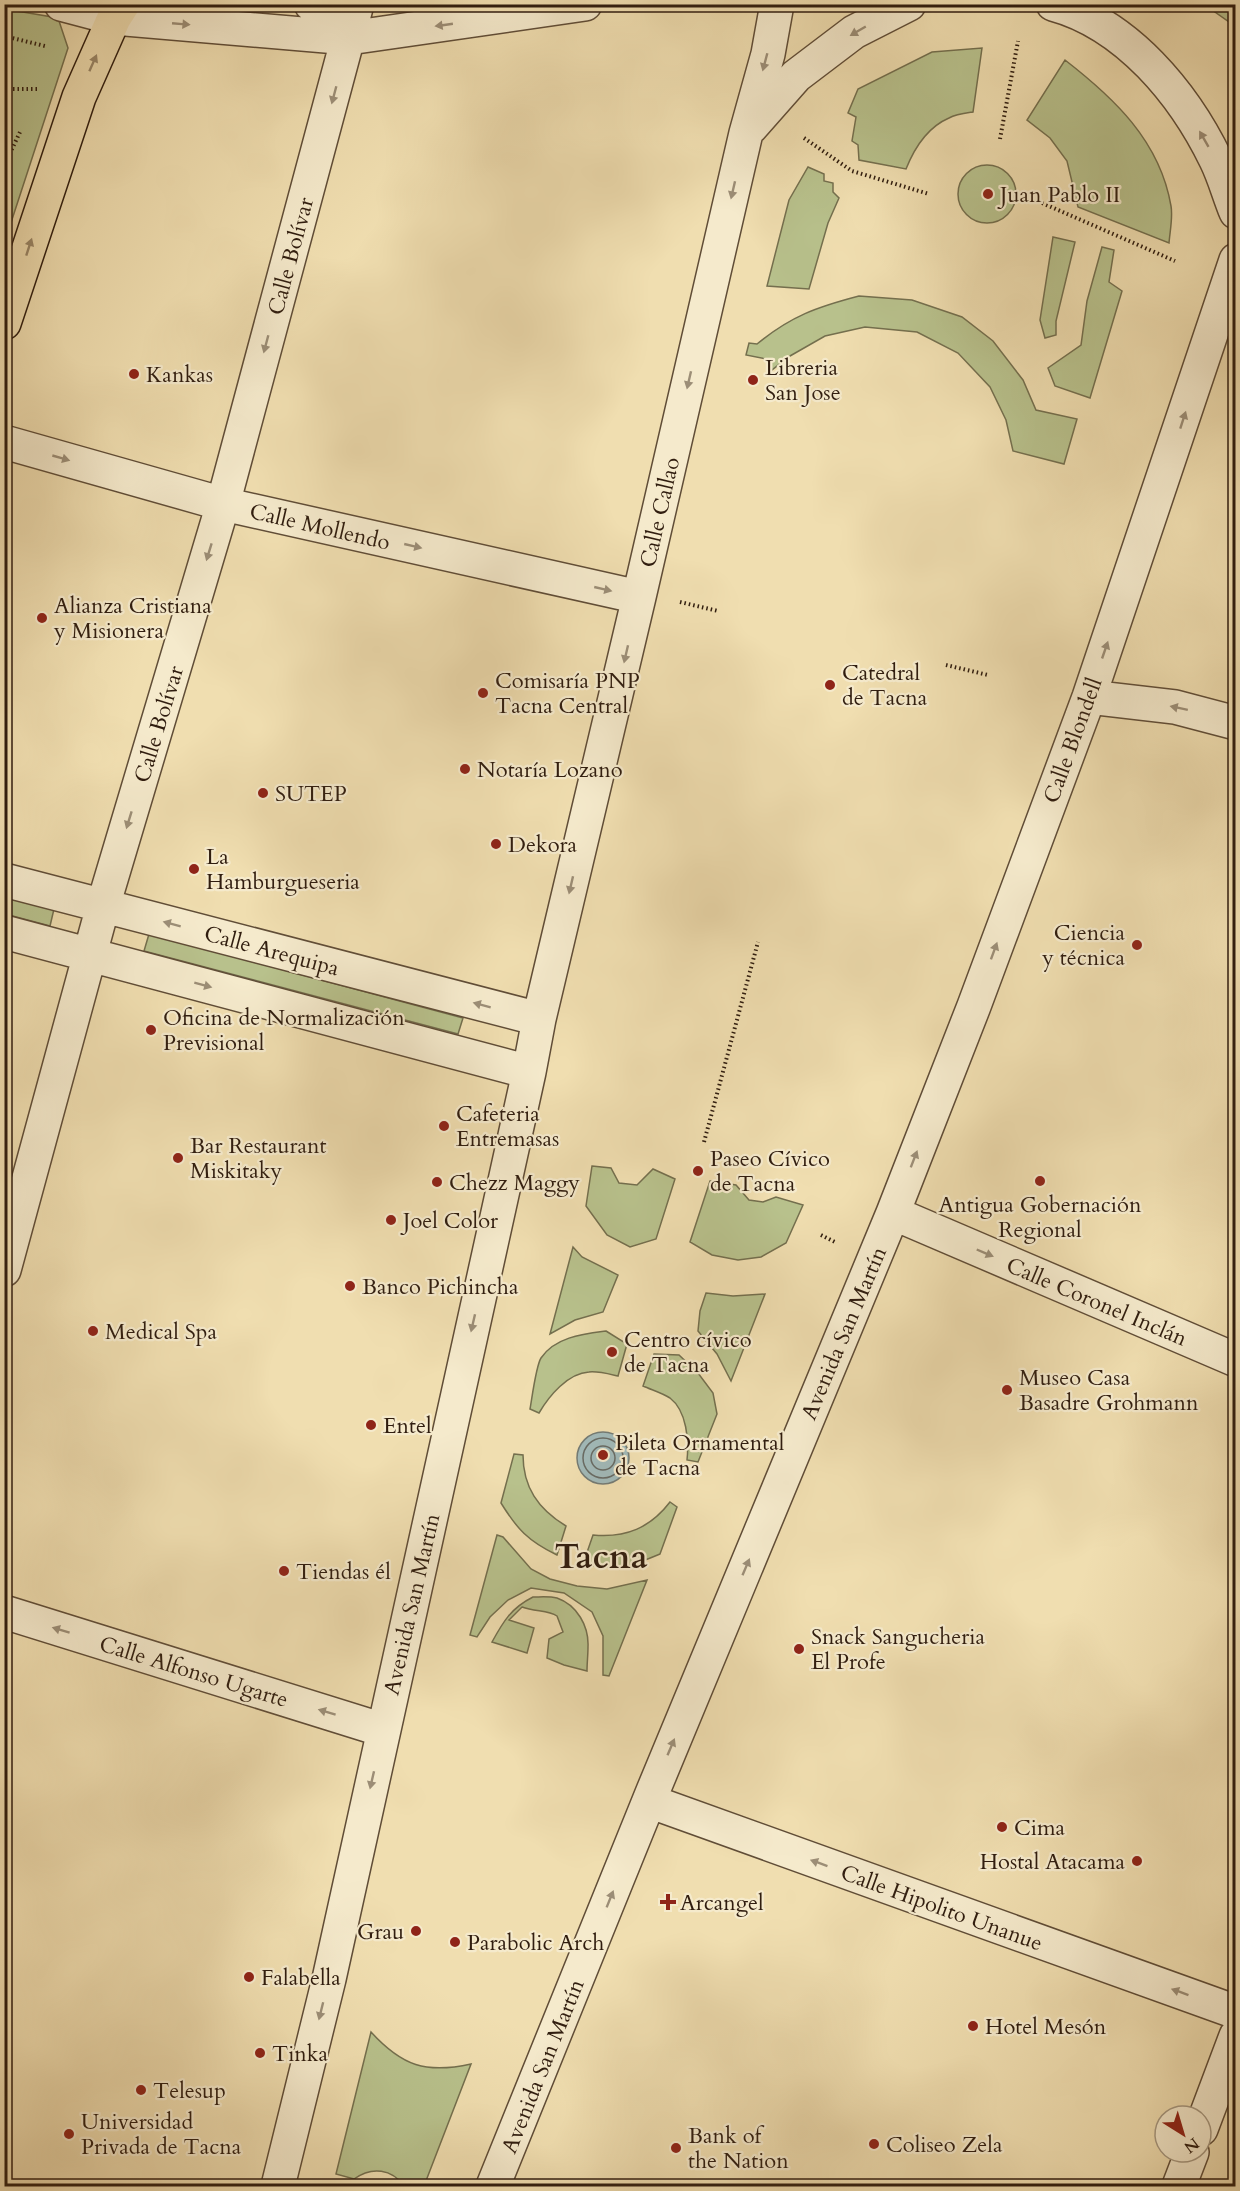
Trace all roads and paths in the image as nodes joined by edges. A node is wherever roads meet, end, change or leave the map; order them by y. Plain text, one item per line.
1 (61, 4) edge
2 (311, 4) edge
3 (357, 4) edge
4 (585, 4) edge
5 (777, 4) edge
6 (909, 4) edge
7 (1053, 4) edge
8 (118, 11) edge
9 (4, 36) edge
10 (349, 39) junction
11 (1018, 41) dead end
12 (51, 48) dead end
13 (4, 89) edge
14 (39, 89) dead end
15 (746, 133) junction
16 (804, 138) dead end
17 (1000, 139) dead end
18 (928, 194) dead end
19 (1042, 203) dead end
20 (1236, 212) edge
21 (1236, 260) edge
22 (1175, 261) dead end
23 (4, 323) edge
24 (4, 442) edge
25 (223, 504) junction
26 (639, 597) junction
27 (680, 602) dead end
28 (717, 611) dead end
29 (946, 665) dead end
30 (988, 675) dead end
31 (1089, 697) junction
32 (1236, 723) edge
33 (4, 879) edge
34 (103, 906) junction
35 (4, 932) edge
36 (758, 942) dead end
37 (90, 955) junction
38 (539, 1019) junction
39 (529, 1072) junction
40 (704, 1142) dead end
41 (893, 1213) junction
42 (4, 1270) edge
43 (1236, 1360) edge
44 (4, 1612) edge
45 (383, 1730) junction
46 (649, 1801) junction
47 (1236, 2012) edge
48 (1236, 2037) edge
49 (1211, 2104) edge
50 (1188, 2164) edge
51 (278, 2187) edge
52 (493, 2187) edge
53 (1179, 2187) edge

1 - 8 street
2 - 10 street
3 - 10 street, Calle Bolívar
4 -> 10 street
5 -> 15 street, Calle Callao
6 -> 15 street
20 -> 7 street
8 -> 10 street
23 -> 8 main road
9 - 12 path
10 -> 25 street, Calle Bolívar
11 - 17 path
13 - 14 path
15 -> 26 street, Calle Callao
16 - 18 path
19 - 22 path
31 -> 21 street, Calle Blondell
24 -> 25 street, Calle Mollendo
25 -> 26 street, Calle Mollendo
25 -> 34 street, Calle Bolívar
26 -> 38 street, Calle Callao
27 - 28 path
29 - 30 path
32 -> 31 street
41 -> 31 street, Calle Blondell
33 - 34 street, Calle Arequipa
34 - 37 street, Calle Bolívar
38 -> 34 street, Calle Arequipa
35 - 37 street
36 - 40 path
37 -> 39 street
37 - 42 street, Calle Bolívar
38 - 39 street, Avenida San Martín
39 -> 45 street, Avenida San Martín
41 -> 43 street, Calle Coronel Inclán
46 -> 41 street, Avenida San Martín
45 -> 44 street, Calle Alfonso Ugarte
45 -> 51 street, Avenida San Martín
47 -> 46 street, Calle Hipolito Unanue
52 -> 46 street, Avenida San Martín
48 - 49 street
50 - 53 street

